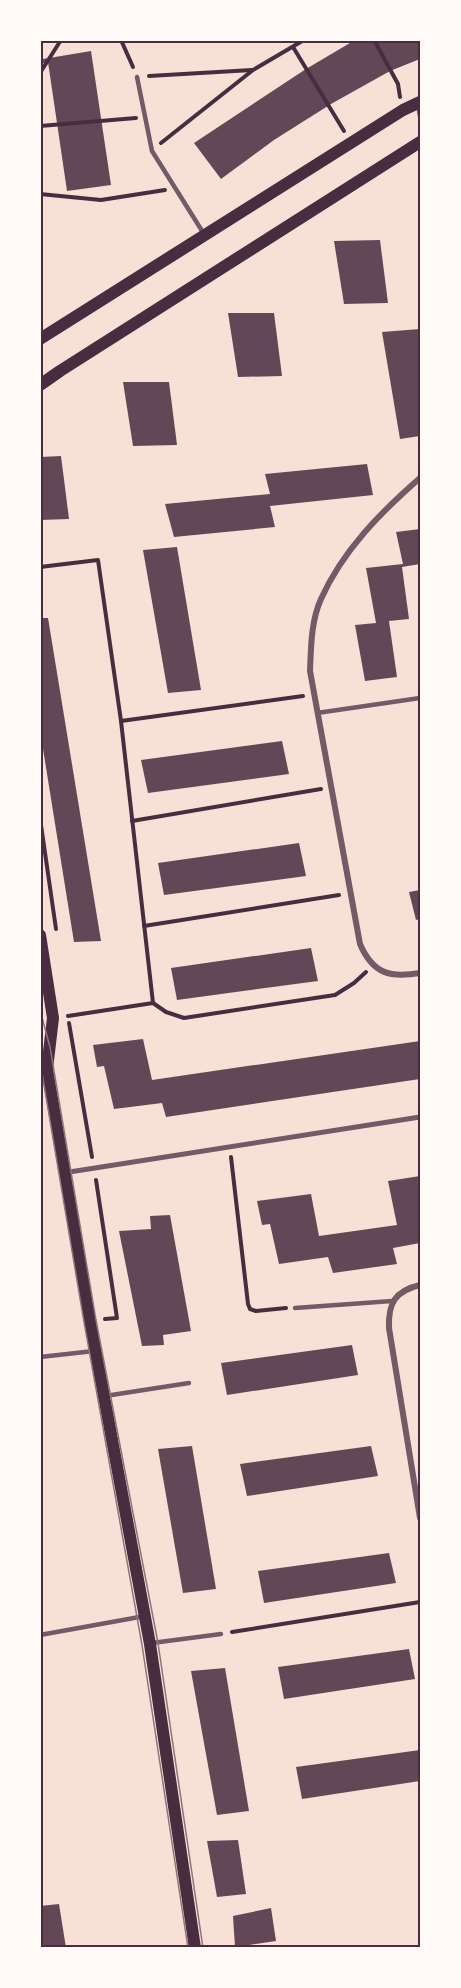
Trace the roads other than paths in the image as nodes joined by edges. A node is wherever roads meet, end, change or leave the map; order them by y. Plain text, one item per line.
1 (137, 77) road end
2 (419, 102) edge
3 (420, 116) edge
4 (420, 141) edge
5 (205, 237) junction
6 (40, 339) edge
7 (40, 385) edge
8 (420, 478) edge
9 (420, 698) edge
10 (317, 713) junction
11 (40, 935) edge
12 (420, 973) edge
13 (40, 1058) edge
14 (47, 1069) junction
15 (420, 1117) edge
16 (62, 1173) junction
17 (420, 1285) edge
18 (392, 1301) junction
19 (295, 1308) road end
20 (97, 1351) junction
21 (40, 1357) edge
22 (189, 1383) dead end
23 (105, 1396) junction
24 (420, 1518) edge
25 (145, 1616) junction
26 (221, 1634) road end
27 (40, 1635) edge
28 (150, 1644) junction
29 (195, 1947) edge

1 - 5 lane
2 - 3 lane
2 - 5 main road
4 - 7 main road
5 - 6 main road
8 - 10 street
9 - 10 lane
10 - 12 street
11 - 14 main road
13 - 14 main road
14 - 16 main road
15 - 16 street
16 - 20 main road
17 - 18 street
18 - 19 lane
18 - 24 street
20 - 21 lane
20 - 23 main road
22 - 23 lane
23 - 25 main road
25 - 27 lane
25 - 28 main road
26 - 28 lane
28 - 29 main road

